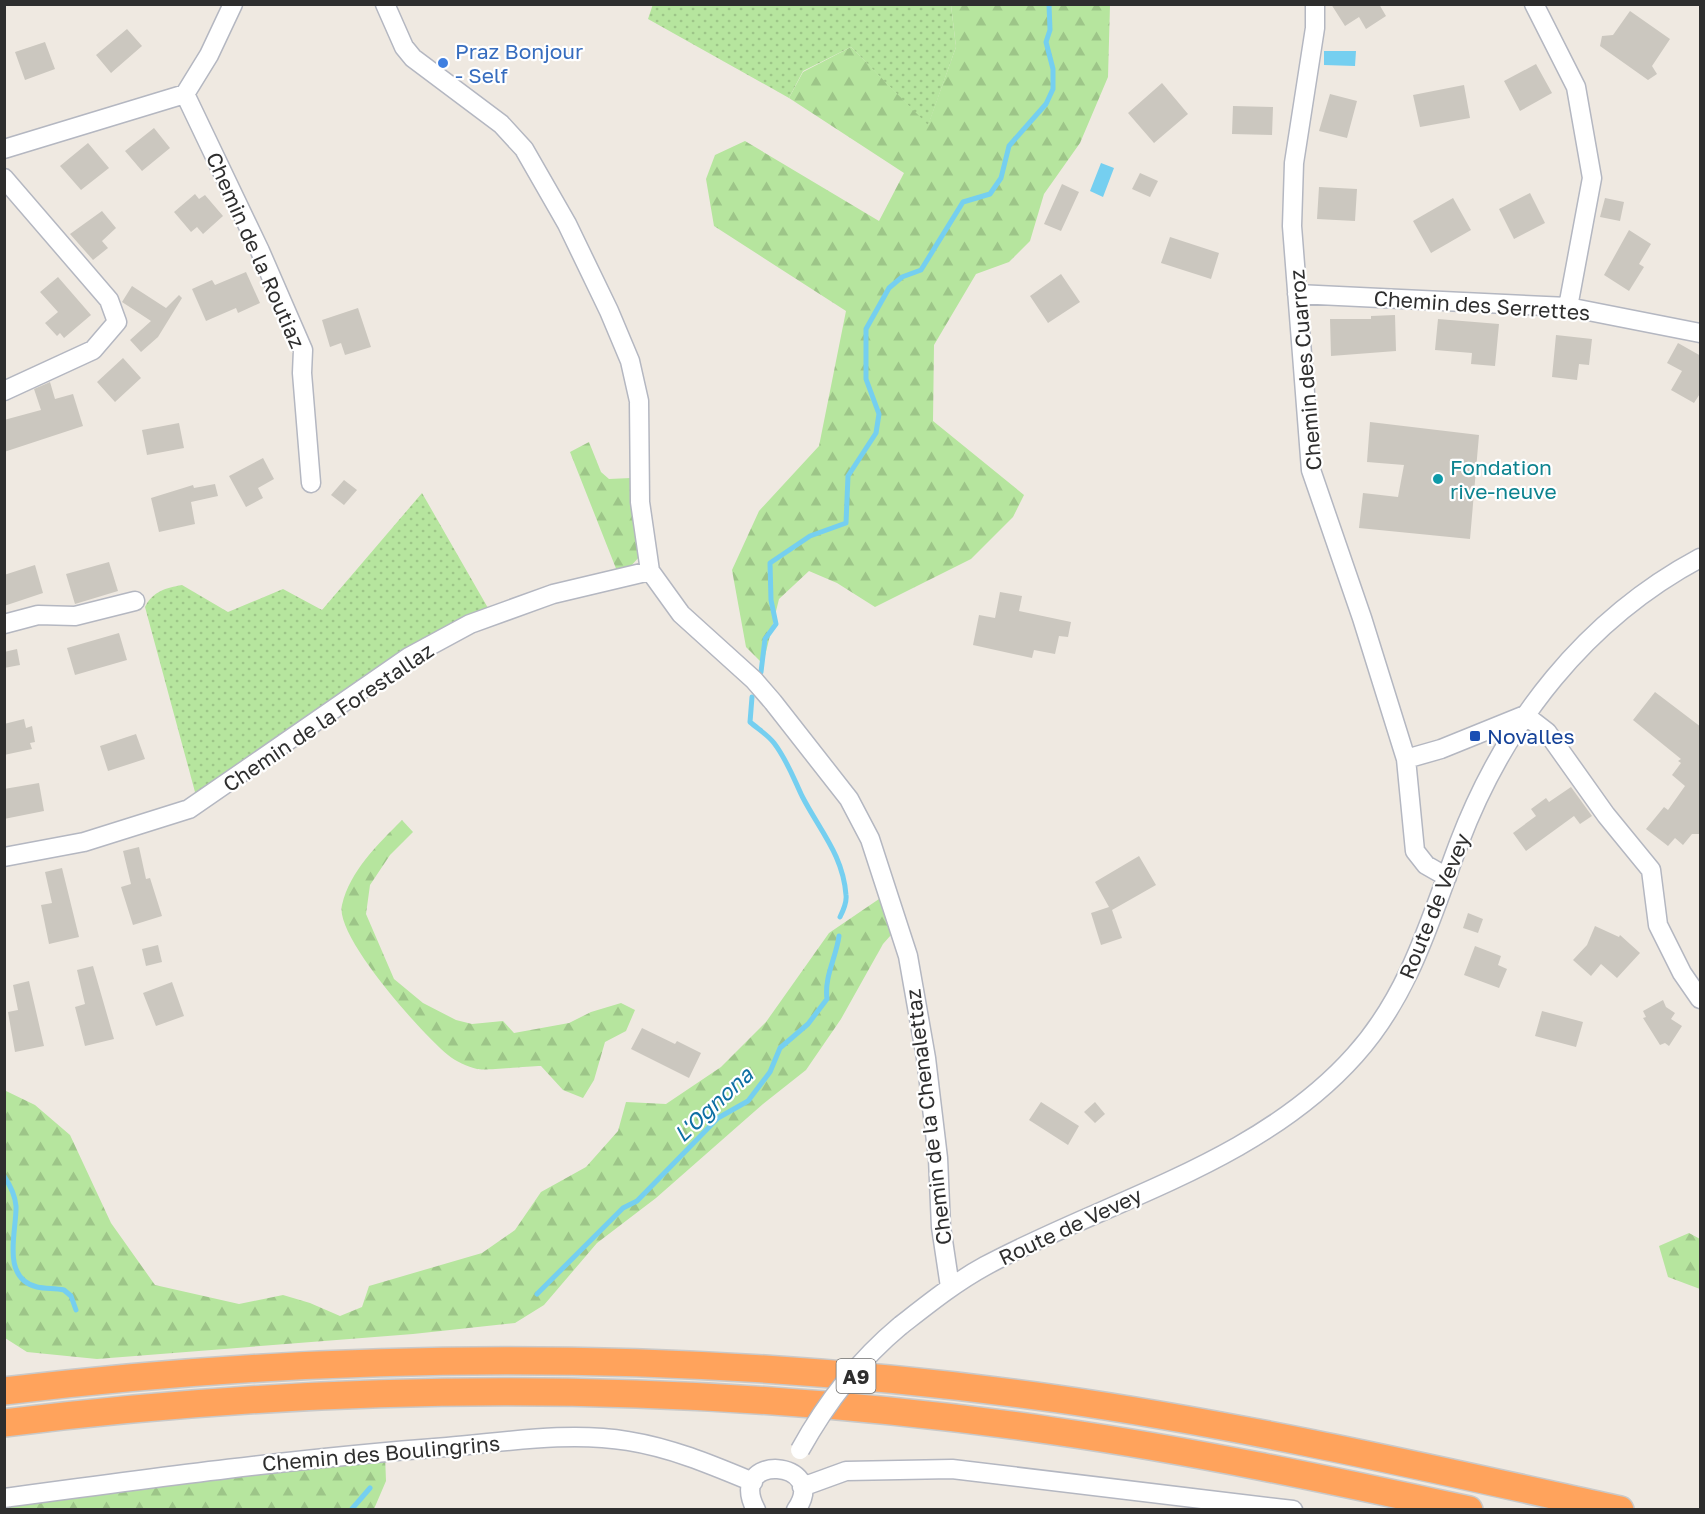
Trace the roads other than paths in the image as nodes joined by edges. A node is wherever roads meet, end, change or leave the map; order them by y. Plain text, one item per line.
1 (233, 4) edge
2 (385, 4) edge
3 (1315, 4) edge
4 (1534, 4) edge
5 (185, 94) junction
6 (4, 149) edge
7 (4, 178) edge
8 (1297, 294) junction
9 (1568, 307) junction
10 (1701, 333) edge
11 (4, 391) edge
12 (311, 483) dead end
13 (1701, 558) edge
14 (650, 571) junction
15 (135, 601) dead end
16 (4, 624) edge
17 (1525, 715) junction
18 (1406, 759) junction
19 (4, 857) edge
20 (1447, 877) junction
21 (1701, 999) edge
22 (950, 1287) junction
23 (4, 1391) edge
24 (4, 1423) edge
25 (789, 1471) junction
26 (753, 1482) junction
27 (802, 1487) junction
28 (4, 1498) edge
29 (756, 1509) edge
30 (796, 1509) edge
31 (1293, 1509) edge
32 (1469, 1509) edge
33 (1620, 1509) edge

1 - 5 street
2 - 14 street, Chemin de la Chenalettaz
3 - 8 street, Chemin des Cuarroz
4 - 9 street
5 - 6 street
5 - 12 street, Chemin de la Routiaz
7 - 11 street
8 - 9 street, Chemin des Serrettes
8 - 18 street, Chemin des Cuarroz
9 - 10 street, Chemin des Serrettes
13 - 17 street, Route de Vevey
14 - 19 street, Chemin de la Forestallaz
14 - 22 street, Chemin de la Chenalettaz
15 - 16 street
17 - 18 street
17 - 20 street, Route de Vevey
17 - 21 street
18 - 20 street, Chemin des Cuarroz
20 - 22 street, Route de Vevey
22 - 25 street, Route de Vevey, bridge
23 - 33 highway, A9
24 - 32 highway, A9
25 - 26 street
25 - 27 street
26 - 28 street, Chemin des Boulingrins
26 - 29 street
27 - 30 street
27 - 31 street

